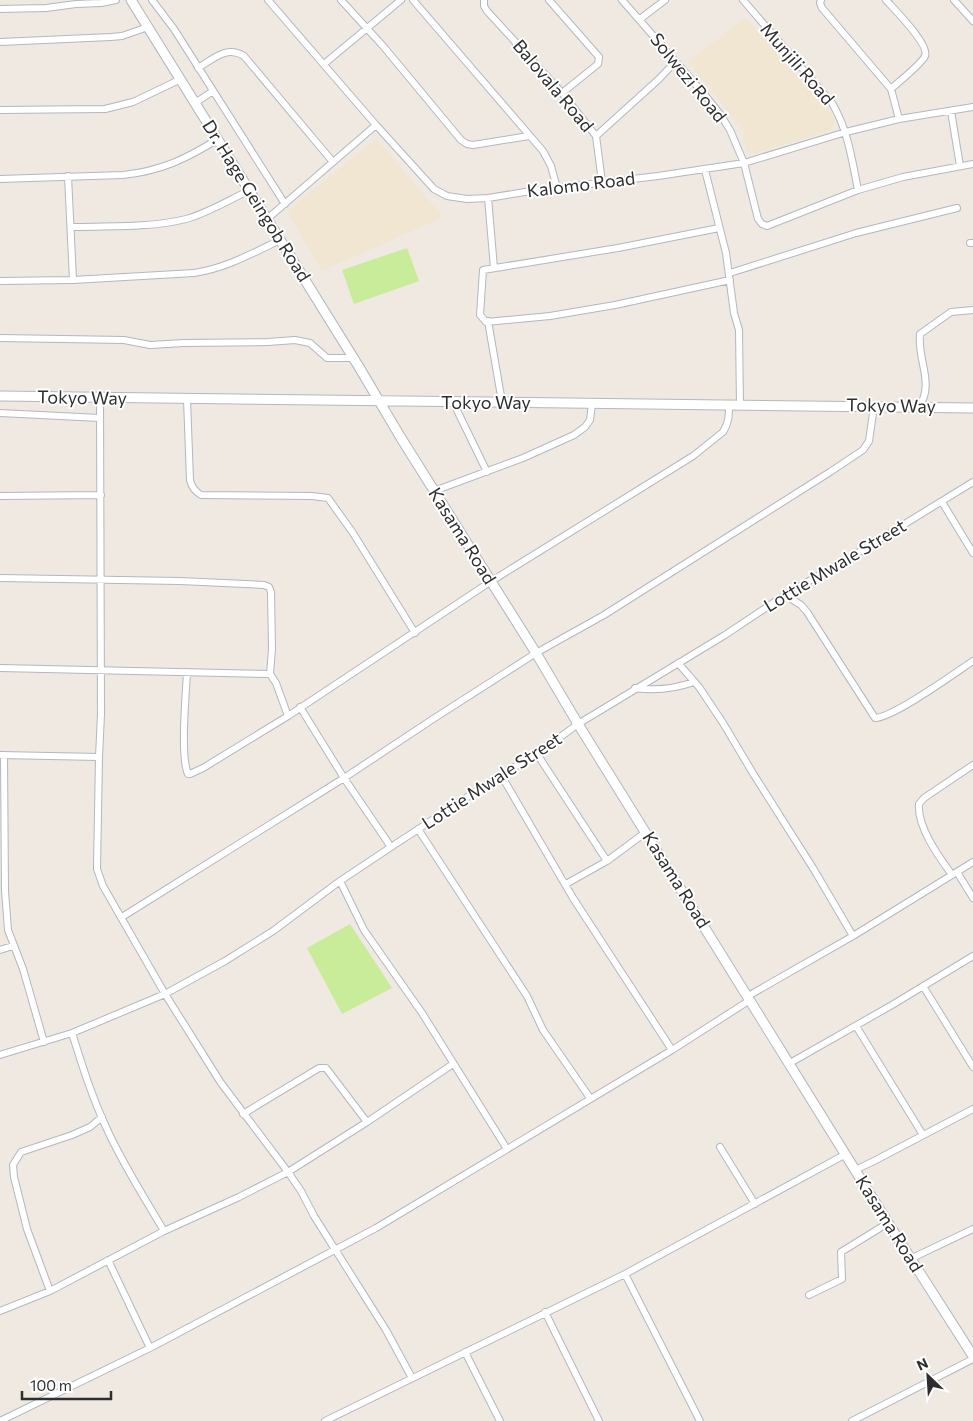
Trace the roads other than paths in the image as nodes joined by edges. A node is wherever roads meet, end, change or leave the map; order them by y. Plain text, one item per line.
1 (116, 0) edge
2 (131, 0) edge
3 (152, 0) edge
4 (268, 0) edge
5 (341, 0) edge
6 (401, 0) edge
7 (413, 0) edge
8 (484, 0) edge
9 (549, 0) edge
10 (622, 0) edge
11 (665, 0) edge
12 (743, 0) edge
13 (820, 0) edge
14 (886, 0) edge
15 (954, 0) edge
16 (0, 9) edge
17 (640, 20) junction
18 (973, 21) edge
19 (148, 27) junction
20 (367, 29) junction
21 (0, 42) edge
22 (675, 62) junction
23 (324, 64) junction
24 (198, 68) junction
25 (180, 79) junction
26 (891, 89) junction
27 (213, 91) junction
28 (562, 93) junction
29 (195, 103) junction
30 (973, 107) edge
31 (0, 110) edge
32 (951, 111) junction
33 (899, 119) junction
34 (376, 125) junction
35 (846, 132) junction
36 (529, 136) junction
37 (596, 136) junction
38 (218, 139) junction
39 (333, 162) junction
40 (744, 163) junction
41 (973, 164) edge
42 (960, 166) junction
43 (705, 170) junction
44 (68, 176) junction
45 (0, 179) edge
46 (602, 182) junction
47 (557, 188) junction
48 (250, 190) junction
49 (858, 190) junction
50 (488, 198) junction
51 (285, 204) junction
52 (957, 208) dead end
53 (267, 219) junction
54 (71, 227) junction
55 (719, 228) junction
56 (280, 240) junction
57 (494, 268) junction
58 (730, 276) junction
59 (0, 280) edge
60 (73, 280) junction
61 (973, 310) edge
62 (488, 321) junction
63 (0, 338) edge
64 (354, 358) junction
65 (370, 386) junction
66 (0, 396) edge
67 (100, 398) junction
68 (187, 399) junction
69 (357, 401) junction
70 (380, 402) junction
71 (403, 402) junction
72 (453, 402) junction
73 (502, 402) junction
74 (592, 404) junction
75 (729, 405) junction
76 (740, 405) junction
77 (874, 406) junction
78 (919, 407) junction
79 (973, 408) edge
80 (0, 413) edge
81 (100, 418) junction
82 (392, 423) junction
83 (487, 472) junction
84 (973, 482) edge
85 (434, 491) junction
86 (101, 495) junction
87 (0, 496) edge
88 (942, 502) junction
89 (973, 553) edge
90 (0, 578) edge
91 (100, 580) junction
92 (490, 582) junction
93 (785, 595) junction
94 (414, 633) junction
95 (536, 654) junction
96 (973, 661) edge
97 (678, 663) junction
98 (0, 668) edge
99 (101, 670) junction
100 (187, 672) junction
101 (270, 674) junction
102 (694, 682) junction
103 (635, 688) junction
104 (300, 707) junction
105 (288, 716) junction
106 (578, 724) junction
107 (536, 754) junction
108 (2, 755) edge
109 (98, 757) junction
110 (973, 765) edge
111 (501, 775) junction
112 (344, 778) junction
113 (418, 829) junction
114 (646, 832) junction
115 (391, 847) junction
116 (607, 861) junction
117 (973, 862) edge
118 (954, 874) junction
119 (340, 881) junction
120 (566, 884) junction
121 (973, 898) edge
122 (122, 917) junction
123 (853, 936) junction
124 (14, 946) junction
125 (0, 950) edge
126 (973, 956) edge
127 (923, 986) junction
128 (166, 994) junction
129 (749, 998) junction
130 (856, 1026) junction
131 (72, 1033) junction
132 (44, 1042) junction
133 (672, 1050) junction
134 (0, 1055) edge
135 (790, 1063) junction
136 (453, 1064) junction
137 (973, 1067) edge
138 (590, 1098) junction
139 (973, 1109) edge
140 (243, 1114) junction
141 (102, 1117) junction
142 (367, 1122) junction
143 (924, 1135) junction
144 (720, 1147) dead end
145 (507, 1148) junction
146 (846, 1154) junction
147 (855, 1170) junction
148 (288, 1172) junction
149 (755, 1204) junction
150 (888, 1223) junction
151 (973, 1229) edge
152 (164, 1231) junction
153 (335, 1250) junction
154 (910, 1259) junction
155 (108, 1260) junction
156 (625, 1274) junction
157 (50, 1291) junction
158 (809, 1295) dead end
159 (0, 1311) edge
160 (545, 1312) junction
161 (150, 1348) junction
162 (465, 1352) junction
163 (973, 1358) edge
164 (412, 1378) junction
165 (0, 1421) edge
166 (325, 1421) edge
167 (500, 1421) edge
168 (600, 1421) edge
169 (700, 1421) edge
170 (852, 1421) edge

1 - 16 street
2 - 19 street, Dr. Hage Geingob Road
3 - 24 street
4 - 23 street, Kalomo Road
5 - 20 street
6 - 20 street
7 - 36 street
8 - 28 street, Balovala Road
9 - 28 street
10 - 17 street, Solwezi Road
11 - 17 street
12 - 35 street, Munjili Road
13 - 26 street
14 - 26 street
15 - 18 street
17 - 22 street, Solwezi Road
19 - 21 street
19 - 25 street, Dr. Hage Geingob Road
20 - 23 street
20 - 36 street
22 - 37 street
22 - 40 street, Solwezi Road
23 - 34 street, Kalomo Road
24 - 27 street
24 - 39 street
25 - 29 street, Dr. Hage Geingob Road
25 - 31 street
26 - 33 street
27 - 29 street
27 - 51 street
28 - 37 street, Balovala Road
29 - 38 street, Dr. Hage Geingob Road
30 - 32 street, Kalomo Road
32 - 33 street, Kalomo Road
32 - 42 street
33 - 35 street, Kalomo Road
34 - 39 street
34 - 50 street, Kalomo Road
35 - 40 street, Kalomo Road
35 - 49 street, Munjili Road
36 - 47 street
37 - 46 street, Balovala Road
38 - 44 street
38 - 48 street, Dr. Hage Geingob Road
39 - 51 street
40 - 43 street, Kalomo Road
40 - 49 street, Solwezi Road
41 - 42 street
42 - 49 street
43 - 46 street, Kalomo Road
43 - 55 street
44 - 45 street
44 - 54 street
46 - 47 street, Kalomo Road
47 - 50 street, Kalomo Road
48 - 53 street, Dr. Hage Geingob Road
48 - 54 street
50 - 57 street
51 - 53 street
52 - 58 street
53 - 56 street, Dr. Hage Geingob Road
54 - 60 street
55 - 57 street
55 - 58 street
56 - 60 street
56 - 64 street, Dr. Hage Geingob Road
57 - 62 street
58 - 62 street
58 - 76 street
59 - 60 street
61 - 78 street
62 - 73 street
63 - 64 street
64 - 65 street, Dr. Hage Geingob Road
65 - 69 street
65 - 70 street, Dr. Hage Geingob Road
66 - 67 street, Tokyo Way
67 - 68 street, Tokyo Way
67 - 81 street
68 - 69 street, Tokyo Way
68 - 94 street
69 - 70 street, Tokyo Way
70 - 71 street, Tokyo Way
70 - 82 street, Kasama Road
71 - 72 street, Tokyo Way
71 - 82 street
72 - 73 street, Tokyo Way
72 - 83 street
73 - 74 street, Tokyo Way
74 - 75 street, Tokyo Way
74 - 83 street
75 - 76 street, Tokyo Way
75 - 92 street
76 - 77 street, Tokyo Way
77 - 78 street, Tokyo Way
77 - 95 street
78 - 79 street, Tokyo Way
80 - 81 street
81 - 86 street
82 - 85 street, Kasama Road
83 - 85 street
84 - 88 street, Lottie Mwale Street
85 - 92 street, Kasama Road
86 - 87 street
86 - 91 street
88 - 89 street
88 - 93 street, Lottie Mwale Street
90 - 91 street
91 - 99 street
91 - 101 street
92 - 94 street
92 - 95 street, Kasama Road
93 - 96 street
93 - 97 street, Lottie Mwale Street
94 - 104 street
95 - 106 street, Kasama Road
95 - 112 street
97 - 102 street
97 - 103 street, Lottie Mwale Street
98 - 99 street
99 - 100 street
99 - 109 street
100 - 101 street
100 - 105 street
101 - 105 street
102 - 103 street
102 - 123 street
103 - 106 street, Lottie Mwale Street
104 - 105 street
104 - 112 street
106 - 107 street, Lottie Mwale Street
106 - 114 street, Kasama Road
107 - 111 street, Lottie Mwale Street
107 - 116 street
108 - 109 street
108 - 124 street
109 - 122 street
110 - 118 street
111 - 113 street, Lottie Mwale Street
111 - 120 street
112 - 115 street
112 - 122 street
113 - 115 street, Lottie Mwale Street
113 - 138 street
114 - 116 street
114 - 129 street, Kasama Road
115 - 119 street, Lottie Mwale Street
116 - 120 street
117 - 118 street
118 - 121 street
118 - 123 street
119 - 128 street, Lottie Mwale Street
119 - 136 street
120 - 133 street
122 - 128 street
123 - 129 street
124 - 125 street
124 - 132 street
126 - 127 street
127 - 130 street
127 - 137 street
128 - 131 street, Lottie Mwale Street
128 - 140 street
129 - 133 street
129 - 135 street, Kasama Road
130 - 135 street
130 - 143 street
131 - 132 street, Lottie Mwale Street
131 - 141 street
132 - 134 street, Lottie Mwale Street
133 - 138 street
135 - 146 street, Kasama Road
136 - 142 street
136 - 145 street
138 - 145 street
139 - 143 street
140 - 142 street
140 - 148 street
141 - 152 street
141 - 157 street
142 - 148 street
143 - 147 street
144 - 149 street
145 - 153 street
146 - 147 street, Kasama Road
146 - 149 street
147 - 150 street, Kasama Road
148 - 152 street
148 - 153 street
149 - 156 street
150 - 154 street, Kasama Road
150 - 158 street
151 - 154 street
152 - 155 street
153 - 161 street
153 - 164 street
154 - 163 street, Kasama Road
155 - 157 street
155 - 161 street
156 - 160 street
156 - 169 street
157 - 159 street
160 - 162 street
160 - 168 street
161 - 165 street
162 - 164 street
162 - 167 street
163 - 170 street
164 - 166 street

